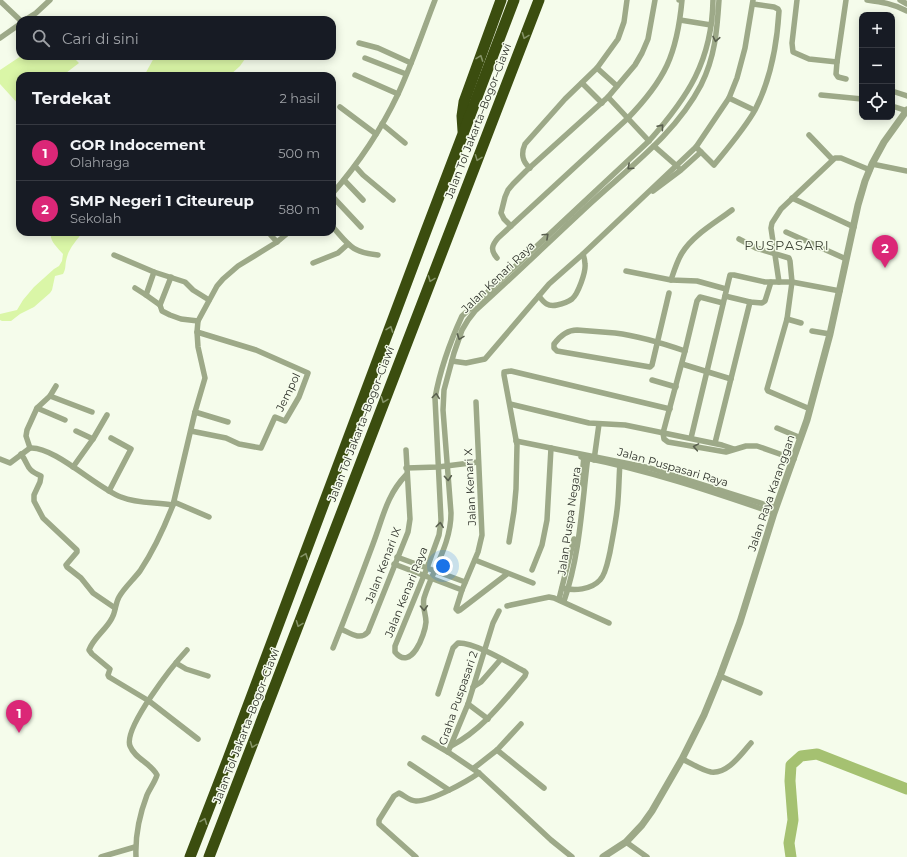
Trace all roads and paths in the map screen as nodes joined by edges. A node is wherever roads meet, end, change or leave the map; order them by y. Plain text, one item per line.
1 (50, 0) edge
2 (435, 0) edge
3 (501, 0) edge
4 (514, 0) edge
5 (539, 0) edge
6 (627, 0) edge
7 (655, 0) edge
8 (679, 0) edge
9 (714, 0) edge
10 (719, 0) edge
11 (797, 0) edge
12 (846, 0) edge
13 (867, 0) edge
14 (900, 0) edge
15 (0, 1) edge
16 (753, 2) edge
17 (907, 4) edge
18 (907, 11) edge
19 (16, 16) edge
20 (31, 16) edge
21 (680, 20) junction
22 (711, 25) junction
23 (16, 27) edge
24 (0, 38) edge
25 (359, 43) dead end
26 (365, 58) dead end
27 (411, 62) junction
28 (837, 62) junction
29 (597, 68) junction
30 (406, 74) junction
31 (355, 75) dead end
32 (846, 79) dead end
33 (582, 83) junction
34 (617, 86) junction
35 (895, 92) edge
36 (398, 94) junction
37 (821, 96) dead end
38 (907, 96) edge
39 (608, 97) junction
40 (729, 98) junction
41 (859, 99) edge
42 (602, 103) junction
43 (340, 107) dead end
44 (895, 107) edge
45 (754, 110) junction
46 (907, 111) edge
47 (627, 118) junction
48 (382, 124) junction
49 (376, 134) junction
50 (463, 134) junction
51 (809, 135) dead end
52 (649, 141) junction
53 (405, 143) dead end
54 (654, 146) junction
55 (696, 147) junction
56 (701, 152) junction
57 (832, 159) junction
58 (675, 165) junction
59 (355, 166) junction
60 (871, 167) junction
61 (530, 168) junction
62 (681, 170) junction
63 (907, 171) edge
64 (344, 180) junction
65 (336, 190) edge
66 (648, 193) junction
67 (588, 197) junction
68 (792, 198) junction
69 (336, 200) edge
70 (363, 200) dead end
71 (393, 200) dead end
72 (592, 202) junction
73 (732, 210) dead end
74 (511, 226) junction
75 (360, 227) dead end
76 (854, 227) junction
77 (336, 230) edge
78 (786, 232) dead end
79 (272, 236) edge
80 (284, 236) edge
81 (739, 238) dead end
82 (277, 242) junction
83 (348, 244) junction
84 (583, 254) junction
85 (775, 254) junction
86 (114, 255) dead end
87 (378, 255) dead end
88 (497, 258) dead end
89 (846, 259) junction
90 (313, 263) dead end
91 (626, 271) dead end
92 (154, 272) junction
93 (171, 277) junction
94 (671, 280) junction
95 (771, 282) junction
96 (779, 282) junction
97 (792, 282) junction
98 (135, 288) dead end
99 (726, 289) junction
100 (840, 291) junction
101 (669, 294) dead end
102 (146, 295) junction
103 (539, 296) junction
104 (725, 296) junction
105 (209, 300) junction
106 (478, 300) junction
107 (750, 302) junction
108 (723, 303) junction
109 (483, 304) junction
110 (160, 305) junction
111 (787, 319) junction
112 (198, 322) junction
113 (801, 324) dead end
114 (812, 331) dead end
115 (197, 332) junction
116 (830, 334) junction
117 (658, 342) junction
118 (685, 351) junction
119 (451, 352) junction
120 (452, 361) junction
121 (682, 364) junction
122 (707, 371) junction
123 (731, 379) junction
124 (652, 380) dead end
125 (56, 386) dead end
126 (676, 387) junction
127 (50, 396) junction
128 (476, 402) dead end
129 (510, 404) junction
130 (37, 408) junction
131 (670, 409) junction
132 (810, 409) junction
133 (92, 412) dead end
134 (195, 412) junction
135 (107, 415) dead end
136 (65, 420) dead end
137 (228, 422) dead end
138 (599, 424) junction
139 (777, 428) dead end
140 (76, 431) dead end
141 (191, 431) junction
142 (664, 433) junction
143 (111, 438) dead end
144 (691, 438) junction
145 (801, 438) junction
146 (93, 439) junction
147 (517, 443) junction
148 (716, 443) junction
149 (30, 448) junction
150 (734, 449) junction
151 (406, 450) dead end
152 (551, 450) junction
153 (21, 454) junction
154 (586, 457) junction
155 (594, 458) junction
156 (0, 459) edge
157 (794, 459) junction
158 (478, 462) junction
159 (620, 463) junction
160 (447, 466) junction
161 (73, 467) junction
162 (438, 467) junction
163 (406, 468) junction
164 (406, 475) junction
165 (109, 490) junction
166 (174, 504) junction
167 (775, 511) junction
168 (209, 518) dead end
169 (509, 542) dead end
170 (397, 557) junction
171 (475, 560) junction
172 (394, 564) junction
173 (427, 568) junction
174 (532, 570) dead end
175 (435, 571) junction
176 (507, 574) junction
177 (424, 576) junction
178 (432, 578) junction
179 (465, 582) junction
180 (533, 583) dead end
181 (565, 589) junction
182 (462, 590) junction
183 (561, 600) junction
184 (507, 606) dead end
185 (116, 608) junction
186 (499, 612) dead end
187 (609, 622) dead end
188 (341, 629) junction
189 (333, 648) dead end
190 (187, 650) dead end
191 (484, 651) junction
192 (501, 659) junction
193 (176, 663) junction
194 (208, 676) dead end
195 (720, 676) junction
196 (473, 687) junction
197 (760, 693) dead end
198 (438, 694) dead end
199 (149, 701) junction
200 (468, 704) junction
201 (488, 719) junction
202 (521, 724) dead end
203 (424, 738) dead end
204 (198, 739) dead end
205 (751, 743) dead end
206 (451, 746) junction
207 (497, 750) junction
208 (448, 752) junction
209 (682, 759) junction
210 (410, 764) dead end
211 (474, 768) junction
212 (479, 772) junction
213 (544, 788) dead end
214 (449, 790) junction
215 (626, 842) junction
216 (135, 847) junction
217 (101, 857) edge
218 (136, 857) edge
219 (190, 857) edge
220 (209, 857) edge
221 (416, 857) edge
222 (572, 857) edge
223 (604, 857) edge
224 (647, 857) edge

1 - 20 street
2 - 27 street
50 -> 3 highway
4 - 50 highway, Jalan Tol Jakarta–Bogor–Ciawi
5 -> 220 highway, Jalan Tol Jakarta–Bogor–Ciawi
6 - 29 street
7 - 34 street
8 - 21 street
9 - 22 street, Jalan Kenari Raya
10 -> 54 street, Jalan Kenari Raya
11 - 28 street
12 - 28 street
13 - 18 street
14 - 17 street
15 - 19 street
16 - 40 street
16 - 45 street
21 - 22 street
21 - 47 street
52 -> 22 street, Jalan Kenari Raya
23 - 24 street
25 - 27 street
26 - 30 street
27 - 30 street
28 - 32 street
29 - 33 street
29 - 34 street
30 - 36 street
31 - 36 street
33 - 42 street
33 - 61 street
34 - 39 street
35 - 38 street
36 - 48 street
37 - 41 street
39 - 42 street
39 - 47 street
40 - 45 street
40 - 55 street
42 - 61 street
43 - 49 street
44 - 46 street
45 - 56 street
46 - 60 street, Jalan Raya Karanggan
47 - 52 street
47 - 74 street
48 - 49 street
48 - 53 street
49 - 59 street
219 -> 50 highway, Jalan Tol Jakarta–Bogor–Ciawi
51 - 57 street
52 - 67 street, Jalan Kenari Raya
54 - 58 street
54 -> 72 street, Jalan Kenari Raya
55 - 56 street
55 - 58 street
56 - 62 street
57 - 60 street
57 - 68 street
58 - 62 street
58 - 66 street
59 - 64 street
59 - 71 street
60 - 63 street
60 - 76 street, Jalan Raya Karanggan
61 - 74 street
62 - 66 street
64 - 65 street
64 - 70 street
66 - 84 street
67 - 72 street
106 -> 67 street, Jalan Kenari Raya
68 - 76 street
68 - 85 street
69 - 75 street
72 - 109 street, Jalan Kenari Raya
73 - 94 street
74 - 88 street
76 - 89 street, Jalan Raya Karanggan
77 - 83 street
78 - 89 street
79 - 82 street
80 - 82 street
81 - 85 street
82 - 105 street
83 - 87 street
83 - 90 street
84 - 103 street
84 - 103 street
85 - 96 street
85 - 97 street
86 - 92 street
89 - 100 street, Jalan Raya Karanggan
91 - 94 street
92 - 93 street
92 - 102 street
93 - 105 street
93 - 110 street
94 - 99 street
95 - 96 street
95 - 99 street
95 - 107 street
96 - 97 street
97 - 100 street
97 - 111 street
98 - 102 street
99 - 104 street
100 - 116 street, Jalan Raya Karanggan
101 - 117 street
102 - 110 street
103 - 120 street
104 - 107 street
104 - 108 street
105 - 112 street
106 - 109 street
106 - 119 street, Jalan Kenari Raya
107 - 123 street
108 - 118 street
108 - 122 street
109 -> 119 street, Jalan Kenari Raya
110 - 112 street
111 - 113 street
111 - 132 street
112 - 115 street
114 - 116 street
115 - 134 street
115 - 141 street, Jempol
116 - 132 street, Jalan Raya Karanggan
117 - 117 street
117 - 118 street
118 - 121 street
119 - 120 street, Jalan Kenari Raya
162 -> 119 street, Jalan Kenari Raya
120 - 160 street, Jalan Kenari Raya
121 - 122 street
121 - 126 street
122 - 123 street
122 - 144 street
123 - 148 street
124 - 126 street
125 - 127 street
126 - 131 street
127 - 130 street
127 - 133 street
128 - 158 street, Jalan Kenari X
129 - 131 street
129 - 138 street
129 - 147 street
130 - 136 street
130 - 149 street
131 - 142 street
132 - 145 street, Jalan Raya Karanggan
134 - 137 street
134 - 141 street
135 - 146 street
138 - 142 street
138 - 155 street
139 - 145 street
140 - 146 street
141 - 166 street
142 - 144 street
150 -> 142 street
143 - 165 street
144 - 148 street
145 - 157 street, Jalan Raya Karanggan
146 - 161 street
147 - 152 street, Jalan Puspasari Raya
147 - 169 street
148 - 150 street
149 - 153 street
149 - 161 street
150 - 157 street
151 - 163 street, Jalan Kenari IX
152 - 154 street, Jalan Puspasari Raya
152 - 174 street
153 - 156 street
153 - 185 street
154 - 155 street, Jalan Puspasari Raya
154 - 181 street, Jalan Puspa Negara
155 - 159 street, Jalan Puspasari Raya
157 - 167 street, Jalan Raya Karanggan
158 - 160 street
158 - 171 street, Jalan Kenari X
159 - 167 street, Jalan Puspasari Raya
159 - 181 street
160 - 162 street
160 -> 175 street, Jalan Kenari Raya
161 - 165 street
162 - 163 street
173 -> 162 street, Jalan Kenari Raya
163 - 164 street, Jalan Kenari IX
164 - 170 street, Jalan Kenari IX
164 - 188 street
165 - 166 street
166 - 168 street
166 - 185 street
167 - 195 street, Jalan Raya Karanggan
170 - 172 street, Jalan Kenari IX
170 - 173 street
171 - 176 street
171 - 179 street, Jalan Kenari X
172 - 177 street
172 - 188 street, Jalan Kenari IX
173 - 175 street
173 - 177 street, Jalan Kenari Raya
175 - 178 street, Jalan Kenari Raya
175 - 179 street
176 - 180 street
176 - 182 street, Jalan Kenari X
177 - 178 street
178 -> 177 street, Jalan Kenari Raya
178 - 182 street
179 - 182 street, Jalan Kenari X
181 - 183 street
183 - 184 street
183 - 187 street
185 - 199 street
186 - 191 street, Graha Puspasari 2
188 - 189 street
190 - 193 street
191 - 192 street
191 - 196 street, Graha Puspasari 2
191 - 198 street
192 - 196 street
192 - 201 street
193 - 194 street
193 - 199 street
195 - 197 street
195 - 209 street, Jalan Raya Karanggan
196 - 200 street, Graha Puspasari 2
199 - 204 street
199 - 216 street
200 - 201 street
200 - 206 street, Graha Puspasari 2
201 - 206 street
202 - 207 street
203 - 208 street
205 - 209 street
206 - 208 street, Graha Puspasari 2
207 - 211 street
207 - 213 street
208 - 211 street, Graha Puspasari 2
209 - 215 street, Jalan Raya Karanggan
210 - 214 street
211 - 212 street, Graha Puspasari 2
212 - 214 street
212 - 222 street, Graha Puspasari 2
214 - 221 street
215 - 223 street, Jalan Raya Karanggan
215 - 224 street
216 - 217 street
216 - 218 street

